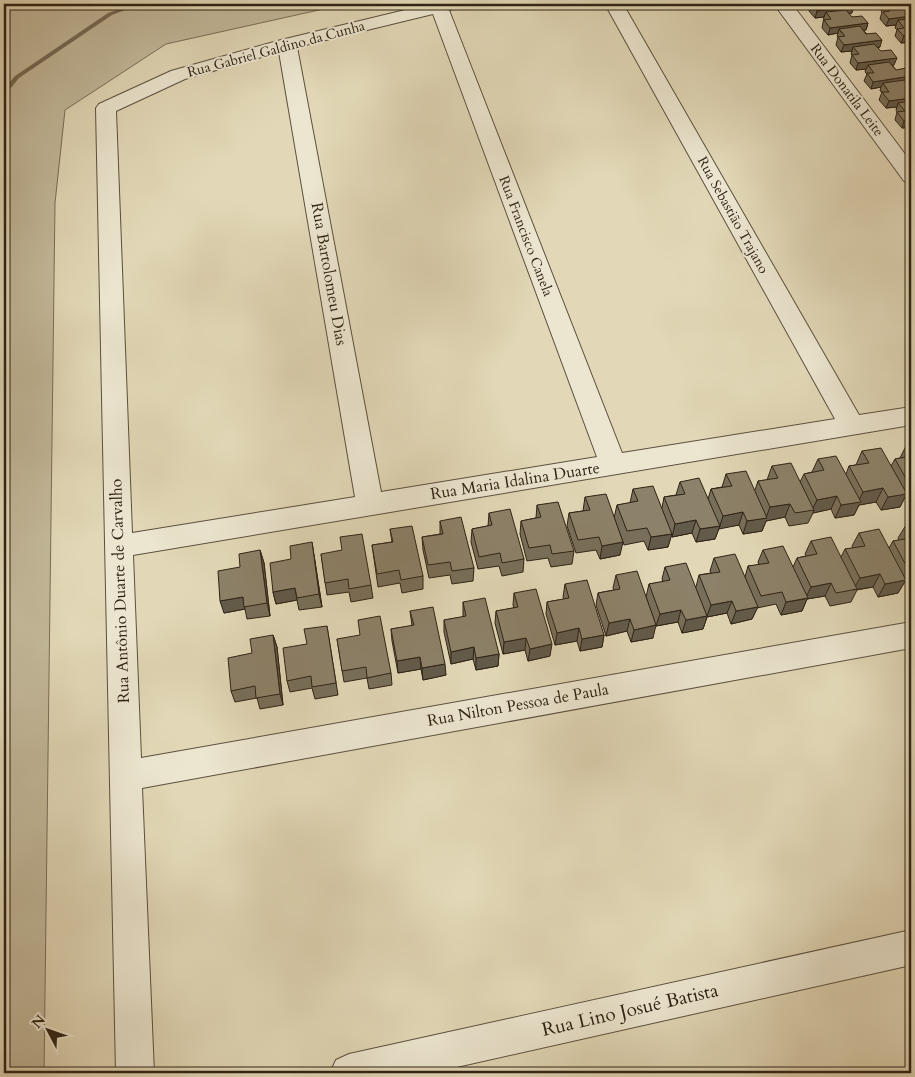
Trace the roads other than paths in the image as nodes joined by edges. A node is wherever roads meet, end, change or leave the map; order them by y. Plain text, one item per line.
1 (614, 4) edge
2 (783, 4) edge
3 (445, 5) edge
4 (287, 44) junction
5 (106, 108) joint
6 (911, 176) edge
7 (911, 416) edge
8 (852, 426) junction
9 (614, 465) junction
10 (370, 505) junction
11 (119, 546) junction
12 (911, 635) edge
13 (126, 776) junction
14 (911, 947) edge
15 (135, 1073) edge
16 (349, 1073) edge

1 - 8 street, Rua Sebastião Trajano
2 - 6 street, Rua Donatila Leite
3 - 4 street, Rua Gabriel Galdino da Cunha
3 - 9 street, Rua Francisco Canela
4 - 5 street, Rua Gabriel Galdino da Cunha
4 - 10 street, Rua Bartolomeu Dias
5 - 11 street, Rua Antônio Duarte de Carvalho
7 - 8 street, Rua Maria Idalina Duarte
8 - 9 street, Rua Maria Idalina Duarte
9 - 10 street, Rua Maria Idalina Duarte
10 - 11 street, Rua Maria Idalina Duarte
11 - 13 street, Rua Antônio Duarte de Carvalho
12 - 13 street, Rua Nilton Pessoa de Paula
13 - 15 street, Rua Antônio Duarte de Carvalho
14 - 16 street, Rua Lino Josué Batista

